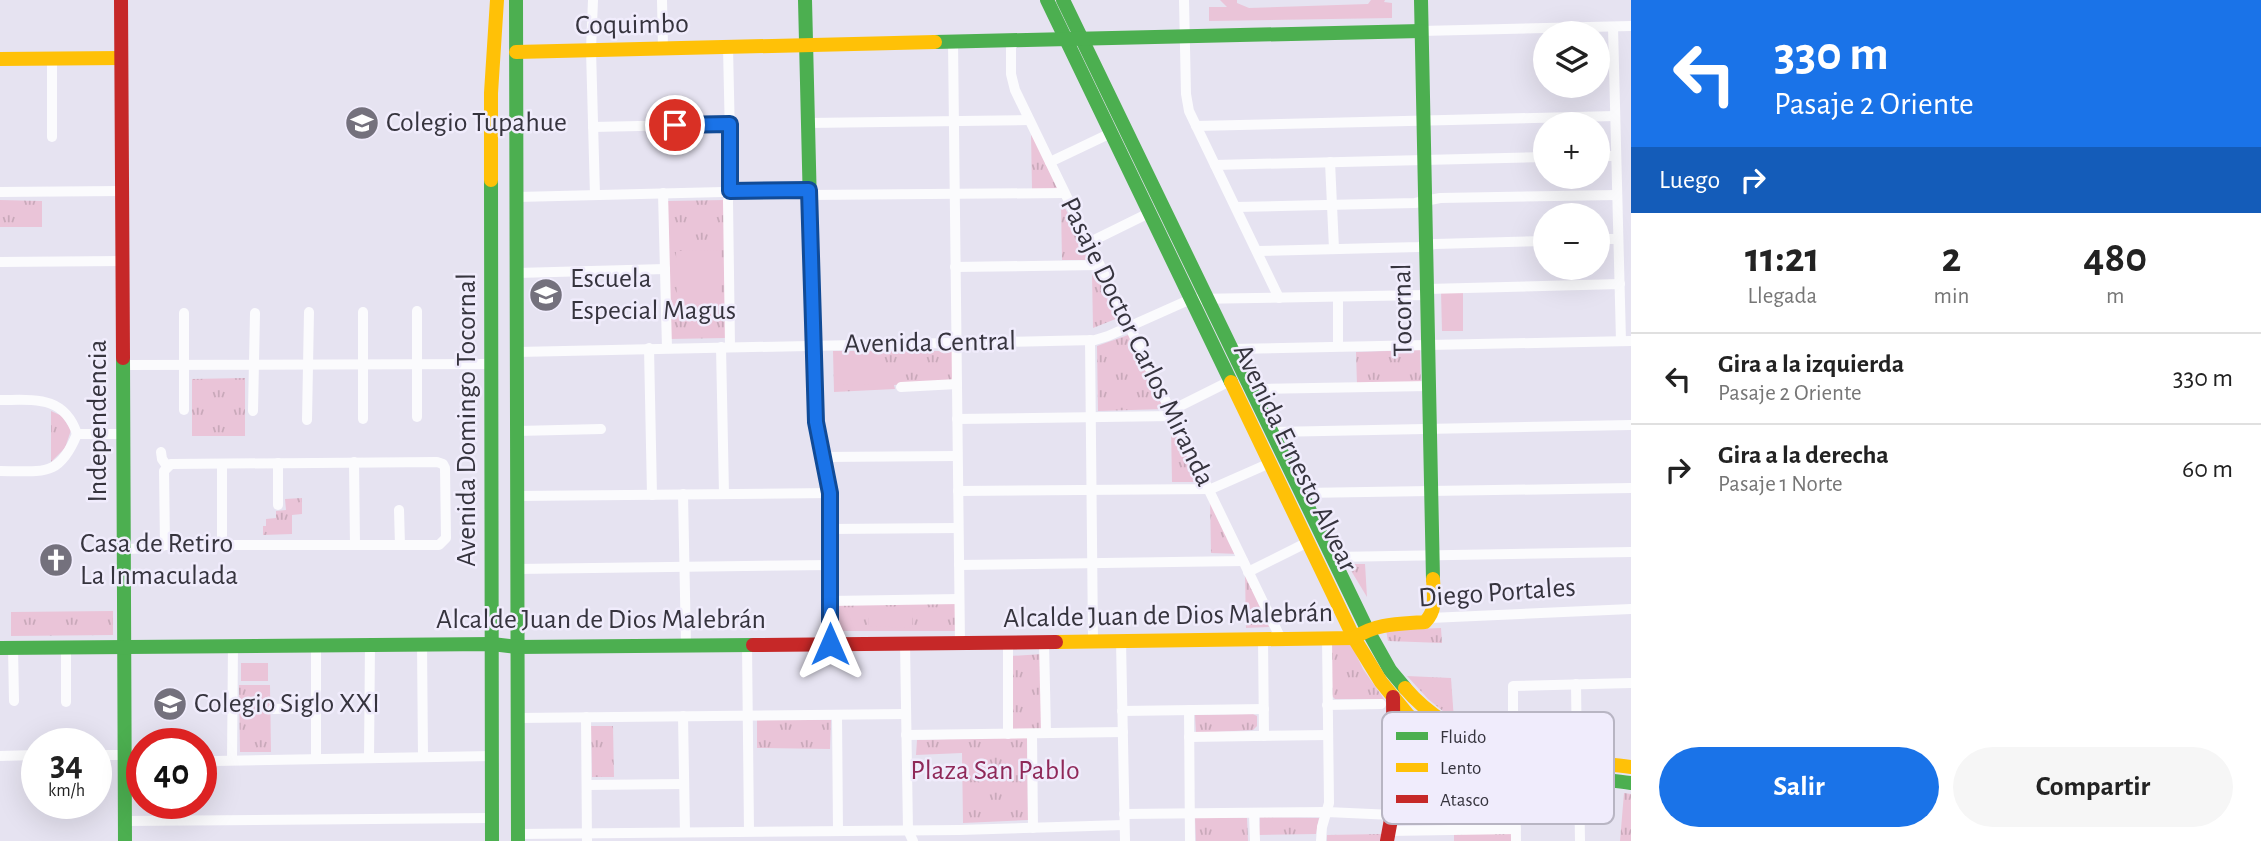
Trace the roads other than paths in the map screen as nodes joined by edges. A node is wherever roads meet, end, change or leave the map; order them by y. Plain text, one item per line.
1 (121, 0) edge
2 (497, 0) edge
3 (516, 0) edge
4 (593, 0) edge
5 (662, 0) edge
6 (805, 0) edge
7 (1047, 0) edge
8 (1063, 0) edge
9 (1184, 0) edge
10 (1421, 0) edge
11 (1631, 26) edge
12 (1613, 27) junction
13 (1421, 31) junction
14 (1185, 36) junction
15 (1082, 38) junction
16 (1065, 39) junction
17 (1011, 41) junction
18 (953, 42) junction
19 (806, 45) junction
20 (728, 47) junction
21 (663, 48) junction
22 (591, 50) junction
23 (516, 52) junction
24 (121, 58) junction
25 (0, 59) edge
26 (52, 59) junction
27 (1615, 116) junction
28 (1029, 120) junction
29 (954, 121) junction
30 (1423, 121) junction
31 (808, 123) junction
32 (730, 124) junction
33 (1196, 126) junction
34 (593, 127) junction
35 (1111, 133) junction
36 (52, 137) dead end
37 (1610, 156) edge
38 (1616, 156) junction
39 (1533, 157) edge
40 (1424, 160) junction
41 (1050, 162) junction
42 (1330, 162) junction
43 (1215, 165) junction
44 (121, 191) junction
45 (730, 191) junction
46 (0, 192) edge
47 (809, 192) junction
48 (663, 193) junction
49 (1065, 193) junction
50 (954, 194) junction
51 (595, 195) junction
52 (1617, 195) junction
53 (517, 197) junction
54 (1425, 201) junction
55 (1332, 205) junction
56 (1236, 207) junction
57 (1149, 214) junction
58 (1610, 239) edge
59 (1618, 239) junction
60 (1533, 241) edge
61 (1088, 243) junction
62 (1426, 245) junction
63 (1334, 249) junction
64 (1257, 251) junction
65 (122, 261) junction
66 (0, 262) edge
67 (1099, 265) junction
68 (955, 267) junction
69 (665, 269) junction
70 (517, 272) junction
71 (1620, 284) junction
72 (491, 288) junction
73 (517, 289) junction
74 (1427, 292) junction
75 (1338, 297) junction
76 (1279, 298) junction
77 (1191, 299) junction
78 (1208, 299) junction
79 (417, 311) dead end
80 (309, 312) dead end
81 (363, 312) dead end
82 (184, 313) dead end
83 (255, 313) dead end
84 (1129, 327) junction
85 (1090, 340) junction
86 (1626, 341) edge
87 (956, 342) junction
88 (813, 344) junction
89 (1428, 345) junction
90 (725, 346) junction
91 (1338, 346) junction
92 (649, 348) junction
93 (667, 348) junction
94 (1232, 349) junction
95 (517, 352) junction
96 (417, 364) junction
97 (491, 364) junction
98 (122, 365) junction
99 (184, 365) junction
100 (254, 365) junction
101 (308, 365) junction
102 (363, 365) junction
103 (1230, 380) junction
104 (957, 384) junction
105 (1429, 386) junction
106 (901, 387) dead end
107 (1251, 389) junction
108 (0, 400) edge
109 (184, 410) dead end
110 (253, 411) dead end
111 (1171, 413) junction
112 (417, 417) dead end
113 (1091, 417) junction
114 (363, 419) dead end
115 (957, 419) junction
116 (307, 420) dead end
117 (1631, 425) edge
118 (492, 428) junction
119 (601, 429) dead end
120 (1430, 429) junction
121 (517, 431) junction
122 (1272, 432) junction
123 (122, 433) junction
124 (77, 434) junction
125 (161, 452) dead end
126 (957, 456) junction
127 (824, 457) junction
128 (354, 462) junction
129 (278, 463) junction
130 (1270, 463) junction
131 (222, 464) junction
132 (167, 466) junction
133 (0, 471) edge
134 (1631, 488) edge
135 (1208, 489) junction
136 (1091, 490) junction
137 (958, 491) junction
138 (1431, 491) junction
139 (830, 493) junction
140 (1302, 493) junction
141 (683, 494) junction
142 (724, 494) junction
143 (652, 495) junction
144 (517, 496) junction
145 (278, 505) dead end
146 (399, 510) dead end
147 (958, 528) junction
148 (830, 529) junction
149 (1308, 542) junction
150 (165, 545) junction
151 (222, 545) junction
152 (355, 545) junction
153 (400, 545) junction
154 (126, 547) junction
155 (1631, 552) edge
156 (1433, 555) junction
157 (1333, 557) junction
158 (1092, 563) junction
159 (830, 565) junction
160 (959, 565) junction
161 (684, 567) junction
162 (1246, 567) junction
163 (517, 569) junction
164 (959, 599) junction
165 (830, 601) junction
166 (1631, 609) edge
167 (1430, 618) junction
168 (1367, 629) junction
169 (1354, 638) junction
170 (1281, 639) junction
171 (1326, 639) junction
172 (1263, 640) junction
173 (1093, 641) junction
174 (1121, 641) junction
175 (1008, 642) junction
176 (1044, 642) junction
177 (492, 643) junction
178 (905, 643) junction
179 (960, 643) junction
180 (370, 644) junction
181 (422, 644) junction
182 (830, 644) junction
183 (233, 645) junction
184 (317, 645) junction
185 (686, 645) junction
186 (747, 645) junction
187 (123, 646) junction
188 (66, 647) junction
189 (517, 647) junction
190 (6, 648) edge
191 (1394, 675) junction
192 (1631, 683) edge
193 (1576, 684) junction
194 (14, 701) dead end
195 (66, 702) dead end
196 (1387, 703) junction
197 (1327, 705) junction
198 (316, 708) junction
199 (273, 709) dead end
200 (1264, 709) junction
201 (1189, 710) junction
202 (1122, 711) junction
203 (1389, 712) edge
204 (1401, 712) edge
205 (1428, 712) edge
206 (1513, 712) edge
207 (1576, 712) edge
208 (906, 714) junction
209 (837, 715) junction
210 (683, 716) junction
211 (748, 716) junction
212 (586, 717) junction
213 (518, 718) junction
214 (1123, 732) junction
215 (1046, 733) junction
216 (1008, 734) junction
217 (1032, 734) junction
218 (906, 735) junction
219 (1328, 735) junction
220 (1264, 736) junction
221 (1189, 737) junction
222 (21, 755) edge
223 (112, 755) edge
224 (124, 755) junction
225 (0, 756) edge
226 (492, 756) junction
227 (423, 757) junction
228 (369, 758) junction
229 (316, 759) junction
230 (232, 760) junction
231 (217, 761) edge
232 (684, 784) junction
233 (587, 785) junction
234 (1327, 812) junction
235 (1189, 813) junction
236 (1254, 813) junction
237 (1382, 814) edge
238 (492, 818) junction
239 (1124, 820) junction
240 (124, 821) junction
241 (1516, 824) edge
242 (1033, 828) junction
243 (1516, 829) junction
244 (838, 830) junction
245 (908, 830) junction
246 (749, 831) junction
247 (685, 832) junction
248 (1449, 835) edge
249 (720, 836) edge
250 (785, 836) edge
251 (850, 836) edge
252 (1387, 836) edge
253 (587, 837) edge
254 (653, 837) edge
255 (518, 838) edge
256 (125, 841) edge
257 (492, 841) edge
258 (913, 841) edge
259 (1125, 841) edge
260 (1190, 841) edge
261 (1255, 841) edge
262 (1321, 841) edge
263 (1516, 841) edge

1 - 24 street, Independencia
2 - 72 street, Avenida Domingo Tocornal
3 - 23 street, Avenida Domingo Tocornal
4 - 22 street
5 - 21 street
6 - 19 street
7 - 16 street, Avenida Ernesto Alvear
8 - 15 street, Avenida Ernesto Alvear
9 - 14 street
10 - 13 street, Tocornal
11 - 12 street, Coquimbo
12 - 13 street, Coquimbo
12 - 27 street
13 - 14 street, Coquimbo
13 - 30 street, Tocornal
14 - 15 street, Coquimbo
14 - 33 street
15 - 16 street, Coquimbo
15 - 78 street, Avenida Ernesto Alvear
16 - 17 street, Coquimbo
16 - 35 street, Avenida Ernesto Alvear
17 - 18 street, Coquimbo
17 - 28 street, Pasaje Doctor Carlos Miranda
18 - 19 street, Coquimbo
18 - 29 street
19 - 20 street, Coquimbo
19 - 31 street
20 - 21 street, Coquimbo
20 - 32 street
21 - 22 street, Coquimbo
22 - 23 street, Coquimbo
22 - 34 street
23 - 53 street, Avenida Domingo Tocornal
24 - 26 street
24 - 44 street, Independencia
25 - 26 street
26 - 36 street
27 - 30 street
27 - 38 street
28 - 29 street
28 - 41 street, Pasaje Doctor Carlos Miranda
29 - 31 street
29 - 50 street
30 - 33 street
30 - 40 street, Tocornal
31 - 47 street
32 - 34 street
32 - 45 street
33 - 43 street
34 - 51 street
35 - 41 street
35 - 57 street, Avenida Ernesto Alvear
37 - 38 street
38 - 52 street
39 - 40 street
40 - 42 street
40 - 54 street, Tocornal
41 - 49 street, Pasaje Doctor Carlos Miranda
42 - 43 street
42 - 55 street
43 - 56 street
44 - 46 street
44 - 65 street, Independencia
45 - 47 street
45 - 48 street
45 - 90 street
47 - 50 street
47 - 88 street
48 - 51 street
48 - 69 street
49 - 50 street
49 - 61 street, Pasaje Doctor Carlos Miranda
50 - 68 street
51 - 53 street
52 - 54 street
52 - 59 street
53 - 70 street, Avenida Domingo Tocornal
54 - 55 street
54 - 62 street, Tocornal
55 - 56 street
55 - 63 street
56 - 64 street
57 - 61 street
57 - 77 street, Avenida Ernesto Alvear
58 - 59 street
59 - 71 street
60 - 62 street
61 - 67 street, Pasaje Doctor Carlos Miranda
62 - 63 street
62 - 74 street, Tocornal
63 - 64 street
64 - 76 street
65 - 66 street
65 - 98 street, Independencia
67 - 68 street
67 - 84 street, Pasaje Doctor Carlos Miranda
68 - 87 street
69 - 70 street
69 - 93 street
70 - 73 street, Avenida Domingo Tocornal
71 - 74 street, Avenida Central
71 - 86 street
72 - 73 street
72 - 97 street, Avenida Domingo Tocornal
73 - 95 street, Avenida Domingo Tocornal
74 - 75 street, Avenida Central
74 - 89 street, Tocornal
75 - 76 street, Avenida Central
75 - 91 street
76 - 78 street, Avenida Central
77 - 78 street, Avenida Central
77 - 84 street, Avenida Central
77 - 103 street, Avenida Ernesto Alvear
78 - 94 street, Avenida Ernesto Alvear
79 - 96 street
80 - 101 street
81 - 102 street
82 - 99 street
83 - 100 street
84 - 85 street, Avenida Central
84 - 111 street, Pasaje Doctor Carlos Miranda
85 - 87 street, Avenida Central
85 - 113 street
86 - 89 street
87 - 88 street, Avenida Central
87 - 104 street
88 - 90 street, Avenida Central
88 - 127 street
89 - 91 street
89 - 105 street, Tocornal
90 - 93 street, Avenida Central
90 - 142 street
91 - 94 street
92 - 93 street, Avenida Central
92 - 95 street, Avenida Central
92 - 143 street
94 - 107 street, Avenida Ernesto Alvear
95 - 121 street, Avenida Domingo Tocornal
96 - 97 street
96 - 102 street
96 - 112 street
97 - 118 street, Avenida Domingo Tocornal
98 - 99 street
98 - 123 street, Independencia
99 - 100 street
99 - 109 street
100 - 101 street
100 - 110 street
101 - 102 street
101 - 116 street
102 - 114 street
103 - 111 street
103 - 130 street, Avenida Ernesto Alvear
104 - 106 street
104 - 115 street
105 - 107 street
105 - 120 street, Tocornal
107 - 122 street, Avenida Ernesto Alvear
108 - 124 street
111 - 113 street
111 - 135 street, Pasaje Doctor Carlos Miranda
113 - 115 street
113 - 136 street
115 - 126 street
117 - 120 street
118 - 121 street
118 - 177 street, Avenida Domingo Tocornal
119 - 121 street
120 - 122 street
120 - 138 street, Tocornal
121 - 144 street, Avenida Domingo Tocornal
122 - 140 street, Avenida Ernesto Alvear
123 - 124 street
123 - 154 street, Independencia
124 - 133 street
125 - 132 street
126 - 127 street
126 - 137 street
127 - 139 street
128 - 129 street
128 - 152 street
128 - 153 street
129 - 131 street
129 - 145 street
130 - 135 street
130 - 149 street, Avenida Ernesto Alvear
131 - 132 street
131 - 151 street
132 - 150 street
134 - 138 street
135 - 136 street
135 - 162 street, Pasaje Doctor Carlos Miranda
136 - 137 street
136 - 158 street
137 - 147 street
138 - 140 street
138 - 156 street, Tocornal
139 - 142 street
139 - 148 street
140 - 157 street, Avenida Ernesto Alvear
141 - 142 street
141 - 143 street
141 - 161 street
143 - 144 street
144 - 163 street, Avenida Domingo Tocornal
146 - 153 street
147 - 148 street
147 - 160 street
148 - 159 street
149 - 162 street
149 - 169 street, Avenida Ernesto Alvear
150 - 151 street
150 - 154 street
151 - 152 street
152 - 153 street
154 - 187 street, Independencia
155 - 156 street
156 - 157 street
156 - 167 street, Tocornal
157 - 168 street, Avenida Ernesto Alvear
158 - 160 street
158 - 162 street
158 - 173 street
159 - 161 street
159 - 165 street
160 - 164 street
161 - 163 street
161 - 185 street
162 - 170 street, Pasaje Doctor Carlos Miranda
163 - 189 street, Avenida Domingo Tocornal
164 - 165 street
164 - 179 street
165 - 182 street
166 - 167 street, Diego Portales
167 - 168 street, Diego Portales
168 - 169 street, Alcalde Juan de Dios Malebrán
168 - 191 street, Avenida Ernesto Alvear
169 - 171 street, Alcalde Juan de Dios Malebrán
169 - 196 street, Avenida Ernesto Alvear
170 - 171 street, Alcalde Juan de Dios Malebrán
170 - 172 street, Alcalde Juan de Dios Malebrán
171 - 197 street
172 - 174 street, Alcalde Juan de Dios Malebrán
172 - 200 street
173 - 174 street, Alcalde Juan de Dios Malebrán
173 - 176 street, Alcalde Juan de Dios Malebrán
174 - 202 street
175 - 176 street, Alcalde Juan de Dios Malebrán
175 - 179 street, Alcalde Juan de Dios Malebrán
175 - 216 street
176 - 215 street
177 - 181 street, Alcalde Juan de Dios Malebrán
177 - 189 street, Alcalde Juan de Dios Malebrán
177 - 226 street, Avenida Domingo Tocornal
178 - 179 street, Alcalde Juan de Dios Malebrán
178 - 182 street, Alcalde Juan de Dios Malebrán
178 - 208 street
180 - 181 street, Alcalde Juan de Dios Malebrán
180 - 184 street, Alcalde Juan de Dios Malebrán
180 - 228 street
181 - 227 street
182 - 186 street, Alcalde Juan de Dios Malebrán
183 - 184 street, Alcalde Juan de Dios Malebrán
183 - 187 street, Alcalde Juan de Dios Malebrán
183 - 230 street
184 - 198 street
185 - 186 street, Alcalde Juan de Dios Malebrán
185 - 189 street, Alcalde Juan de Dios Malebrán
186 - 211 street
187 - 188 street, Alcalde Juan de Dios Malebrán
187 - 224 street, Independencia
188 - 190 street, Alcalde Juan de Dios Malebrán
188 - 195 street
189 - 213 street, Avenida Domingo Tocornal
190 - 194 street
191 - 196 street
191 - 205 street, Avenida Ernesto Alvear
192 - 193 street
193 - 206 street
193 - 207 street
196 - 197 street
196 - 203 street
196 - 204 street, Avenida Ernesto Alvear
197 - 219 street
198 - 199 street
198 - 229 street
200 - 201 street
200 - 220 street
201 - 202 street
201 - 221 street
202 - 214 street
208 - 209 street
208 - 218 street
209 - 211 street
209 - 244 street
210 - 211 street
210 - 212 street
210 - 232 street
211 - 246 street
212 - 213 street
212 - 233 street
213 - 255 street, Avenida Domingo Tocornal
214 - 215 street
214 - 239 street
215 - 217 street
216 - 217 street
216 - 218 street
217 - 242 street
218 - 245 street
219 - 220 street
219 - 234 street
220 - 221 street
221 - 235 street
222 - 225 street
223 - 224 street
224 - 240 street, Independencia
226 - 227 street
226 - 238 street, Avenida Domingo Tocornal
227 - 228 street
228 - 229 street
229 - 230 street
230 - 231 street
232 - 233 street
232 - 247 street
233 - 253 street
234 - 236 street
234 - 237 street
234 - 262 street
235 - 236 street
235 - 239 street
235 - 260 street
236 - 261 street
238 - 240 street
238 - 257 street, Avenida Domingo Tocornal
239 - 242 street
239 - 259 street
240 - 256 street, Independencia
241 - 243 street
242 - 245 street
243 - 248 street
243 - 263 street
244 - 250 street
244 - 251 street
245 - 251 street
245 - 258 street
246 - 249 street
246 - 250 street
247 - 249 street
247 - 254 street
248 - 252 street
253 - 254 street
253 - 255 street

